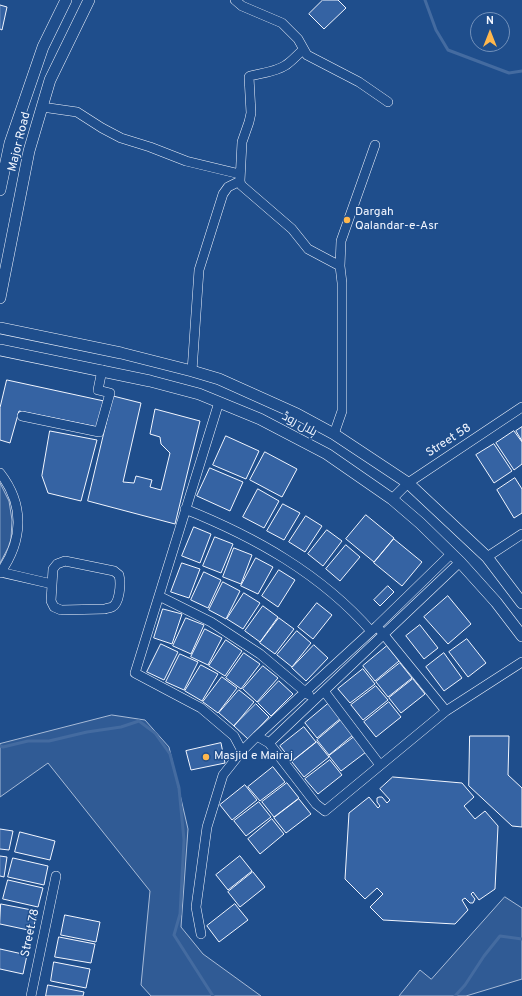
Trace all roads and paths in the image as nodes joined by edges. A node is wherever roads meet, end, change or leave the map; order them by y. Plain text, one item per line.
1 (66, 0) edge
2 (88, 0) edge
3 (235, 0) edge
4 (303, 50) junction
5 (388, 102) dead end
6 (42, 106) junction
7 (376, 145) dead end
8 (240, 178) junction
9 (0, 190) edge
10 (340, 266) junction
11 (0, 298) edge
12 (0, 328) edge
13 (0, 350) edge
14 (102, 370) junction
15 (192, 371) junction
16 (219, 402) junction
17 (522, 408) edge
18 (22, 416) dead end
19 (334, 434) junction
20 (0, 473) edge
21 (408, 483) junction
22 (392, 499) junction
23 (185, 509) junction
24 (522, 534) edge
25 (451, 554) junction
26 (487, 557) junction
27 (460, 562) junction
28 (0, 573) edge
29 (52, 584) junction
30 (159, 596) junction
31 (522, 603) edge
32 (374, 629) junction
33 (383, 635) junction
34 (522, 636) edge
35 (522, 662) edge
36 (305, 691) junction
37 (324, 691) junction
38 (314, 700) junction
39 (446, 711) junction
40 (257, 736) junction
41 (269, 743) junction
42 (242, 751) junction
43 (380, 765) junction
44 (56, 876) dead end
45 (201, 934) dead end
46 (30, 996) edge

1 - 9 street, Major Road
2 - 6 street, Major Road
3 - 4 street
4 - 5 street
4 - 8 street
6 - 8 street
6 - 11 street, Major Road
7 - 10 street
8 - 10 street
8 - 15 street
10 - 19 street
12 - 15 street, ہلال روڈ
13 - 14 street, ہلال روڈ
14 - 16 street, ہلال روڈ
14 - 18 street
15 - 19 street, ہلال روڈ
16 - 22 street, ہلال روڈ
16 - 23 street
17 - 21 street, Street 58
19 - 21 street, ہلال روڈ
20 - 28 street
21 - 22 street, Street 58
21 - 26 street, ہلال روڈ
22 - 25 street, ہلال روڈ
23 - 30 street
23 - 32 street
24 - 26 street
25 - 27 street, ہلال روڈ
25 - 32 street
26 - 31 street, ہلال روڈ
27 - 33 street
27 - 34 street, ہلال روڈ
28 - 29 street
29 - 29 street
30 - 36 street
30 - 42 street
32 - 33 street
32 - 36 street
33 - 37 street
33 - 39 street
35 - 39 street
36 - 38 street
36 - 40 street
37 - 38 street
37 - 43 street
38 - 41 street
39 - 43 street
40 - 41 street
40 - 42 street
41 - 43 street
42 - 45 street
44 - 46 street, Street 78

